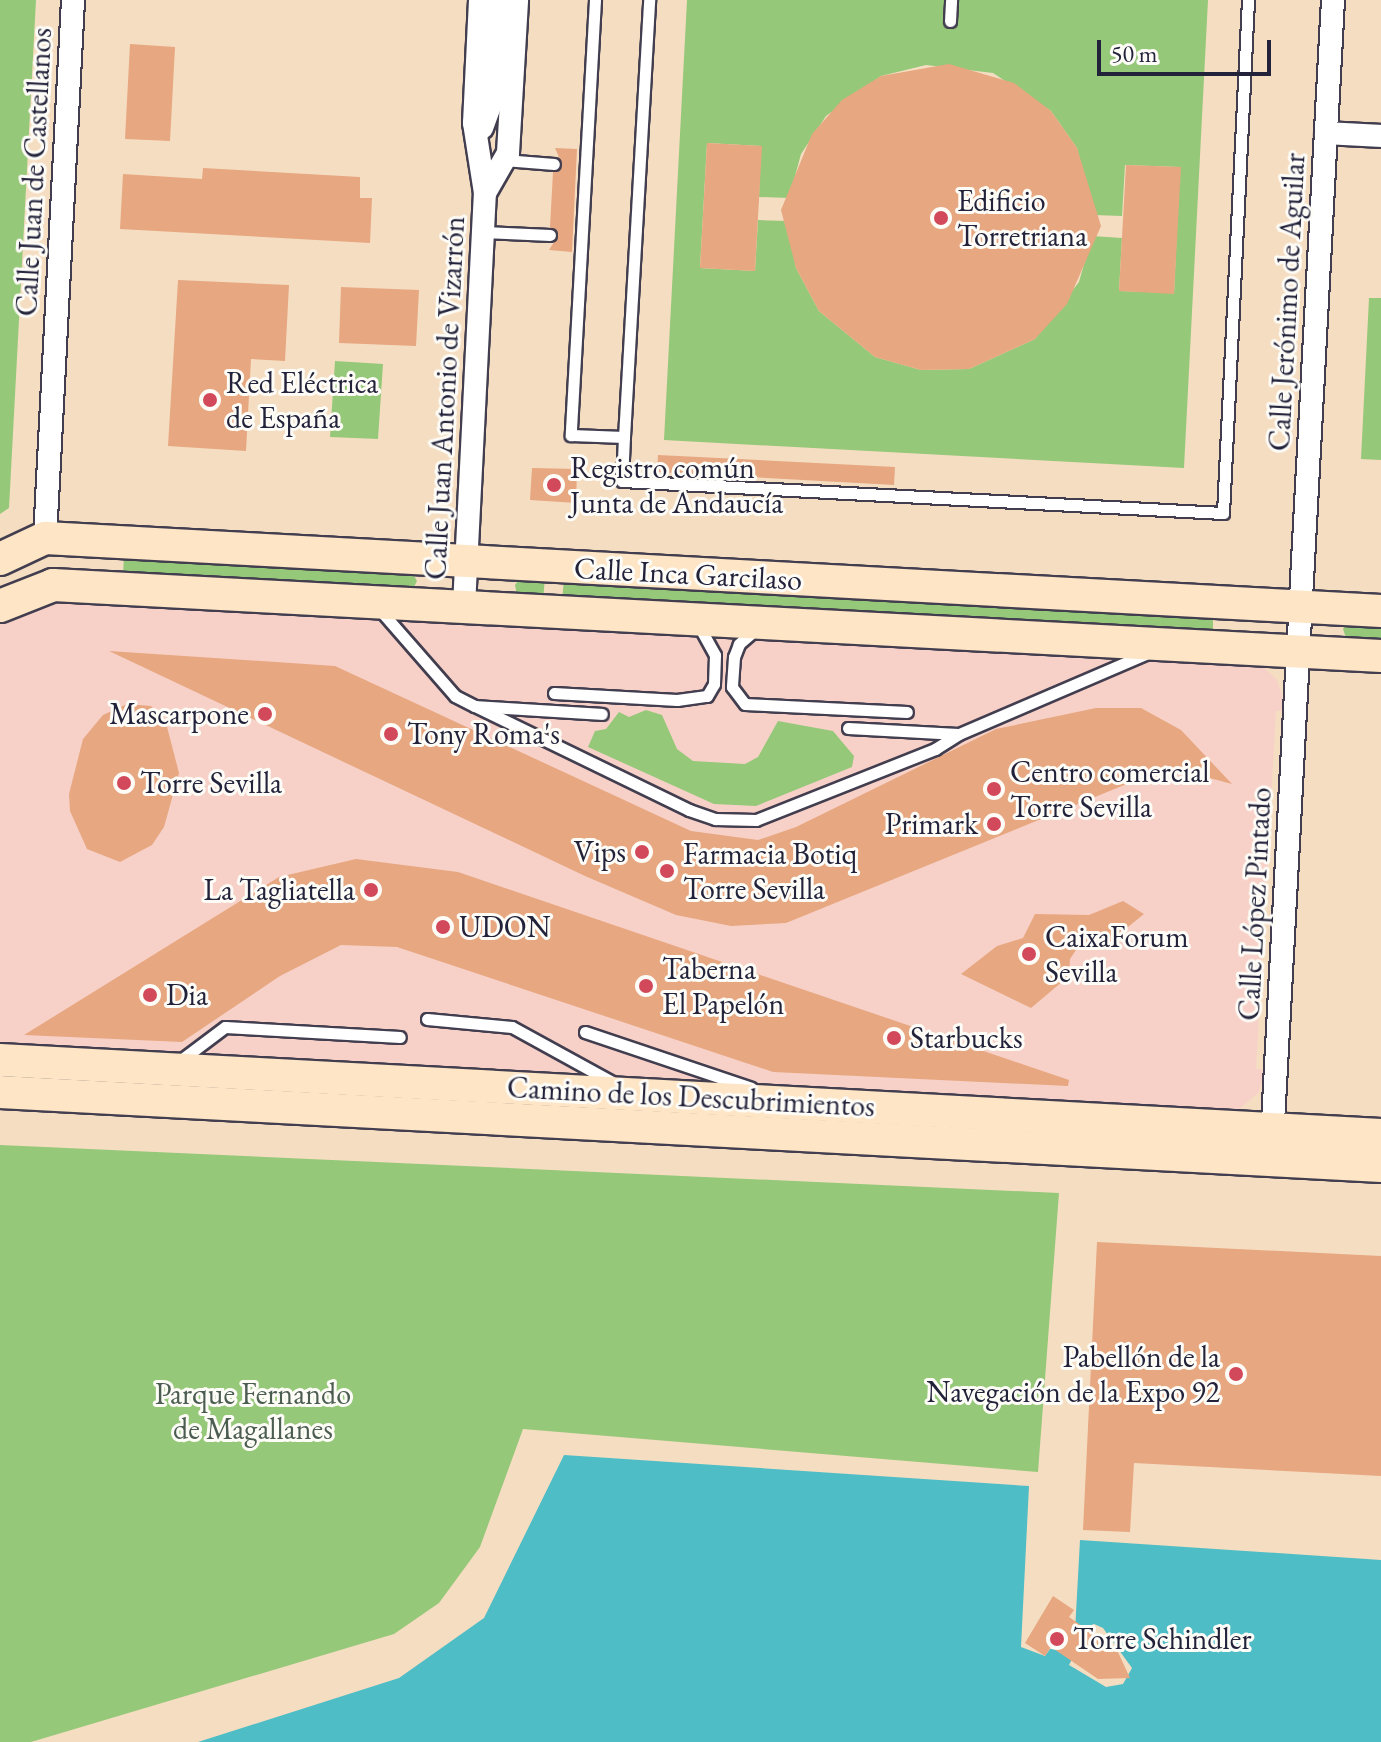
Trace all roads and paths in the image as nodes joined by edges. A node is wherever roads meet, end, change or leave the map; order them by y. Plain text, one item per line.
1 (73, 0) edge
2 (480, 0) edge
3 (498, 0) edge
4 (517, 0) edge
5 (595, 0) edge
6 (649, 0) edge
7 (951, 0) edge
8 (1248, 0) edge
9 (1333, 0) edge
10 (950, 21) dead end
11 (1326, 133) junction
12 (1381, 136) edge
13 (481, 153) junction
14 (504, 160) junction
15 (554, 164) dead end
16 (485, 193) junction
17 (484, 232) junction
18 (550, 235) dead end
19 (624, 437) junction
20 (45, 538) junction
21 (0, 559) edge
22 (467, 562) junction
23 (372, 601) junction
24 (0, 606) edge
25 (464, 606) junction
26 (1301, 607) junction
27 (1381, 611) edge
28 (690, 619) junction
29 (765, 623) junction
30 (1170, 644) junction
31 (1298, 651) junction
32 (1381, 656) edge
33 (554, 693) dead end
34 (475, 706) junction
35 (907, 712) dead end
36 (602, 714) dead end
37 (848, 728) dead end
38 (959, 734) junction
39 (427, 1019) dead end
40 (585, 1032) dead end
41 (400, 1037) dead end
42 (0, 1060) edge
43 (169, 1069) junction
44 (0, 1092) edge
45 (634, 1094) junction
46 (797, 1103) junction
47 (1381, 1135) edge
48 (1272, 1145) junction
49 (1381, 1166) edge

1 - 20 street, Calle Juan de Castellanos
2 - 13 street, Calle Juan Antonio de Vizarrón
3 - 13 street
4 - 14 street, Calle Juan Antonio de Vizarrón
5 - 19 lane
6 - 19 lane
7 - 10 lane
8 - 19 lane
9 - 11 street, Calle Jerónimo de Aguilar
11 - 12 street
11 - 26 street, Calle Jerónimo de Aguilar
13 - 16 street, Calle Juan Antonio de Vizarrón
14 - 15 lane
14 - 16 street, Calle Juan Antonio de Vizarrón
16 - 17 street, Calle Juan Antonio de Vizarrón
17 - 18 lane
17 - 22 street, Calle Juan Antonio de Vizarrón
20 - 21 street, Calle Inca Garcilaso
20 - 22 street, Calle Inca Garcilaso
22 - 25 street, Calle Juan Antonio de Vizarrón
22 - 26 street, Calle Inca Garcilaso
23 - 24 street, Calle Inca Garcilaso
23 - 25 street, Calle Inca Garcilaso
23 - 34 lane
25 - 28 street, Calle Inca Garcilaso
26 - 27 street, Calle Inca Garcilaso
26 - 31 street, Calle Jerónimo de Aguilar
28 - 29 street, Calle Inca Garcilaso
28 - 33 lane
29 - 30 street, Calle Inca Garcilaso
29 - 35 lane
30 - 31 street, Calle Inca Garcilaso
30 - 38 lane
31 - 32 street, Calle Inca Garcilaso
31 - 48 street, Calle López Pintado
34 - 36 lane
34 - 38 lane
37 - 38 lane
39 - 45 lane
40 - 46 lane
41 - 43 lane
42 - 43 street, Camino de los Descubrimientos
43 - 45 street, Camino de los Descubrimientos
44 - 48 street, Camino de los Descubrimientos
45 - 46 street, Camino de los Descubrimientos
46 - 48 street, Camino de los Descubrimientos
47 - 48 street, Camino de los Descubrimientos
48 - 49 street, Camino de los Descubrimientos

